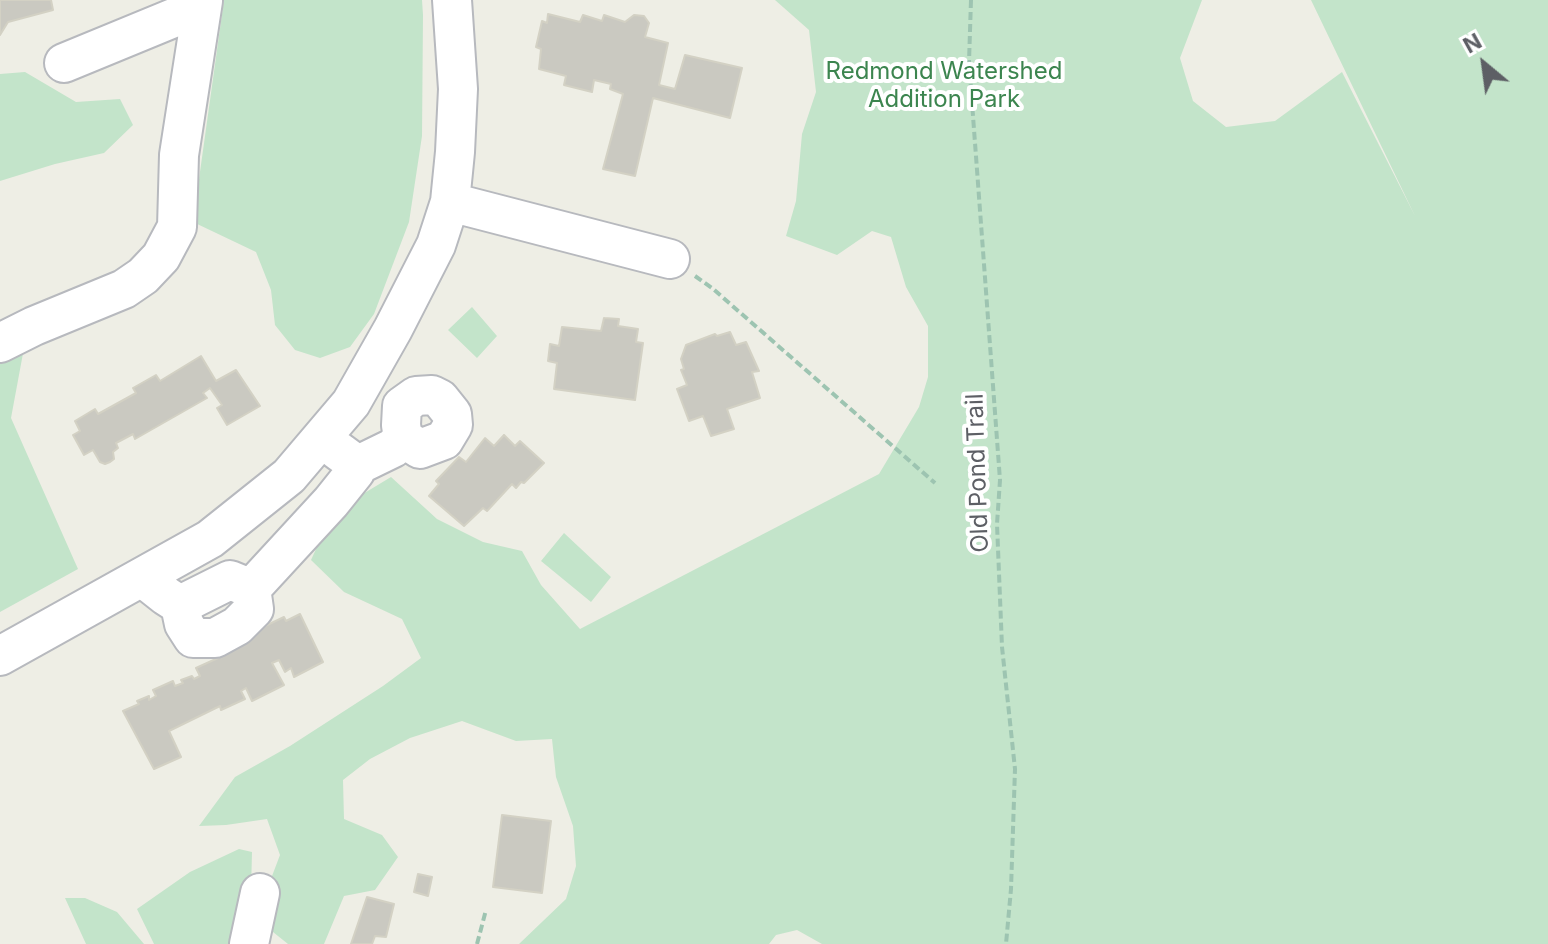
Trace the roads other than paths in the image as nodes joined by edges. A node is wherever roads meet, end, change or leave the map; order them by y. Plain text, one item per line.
1 (203, 0) edge
2 (452, 0) edge
3 (64, 63) dead end
4 (450, 202) junction
5 (670, 259) road end
6 (0, 343) edge
7 (321, 438) junction
8 (403, 438) dead end
9 (354, 467) junction
10 (142, 577) junction
11 (0, 656) edge
12 (260, 893) dead end
13 (249, 944) edge

1 - 3 street
1 - 6 street
2 - 4 street
4 - 5 street
4 - 7 street
7 - 9 street
7 - 10 street
8 - 9 street
9 - 10 street
10 - 11 street
12 - 13 street

